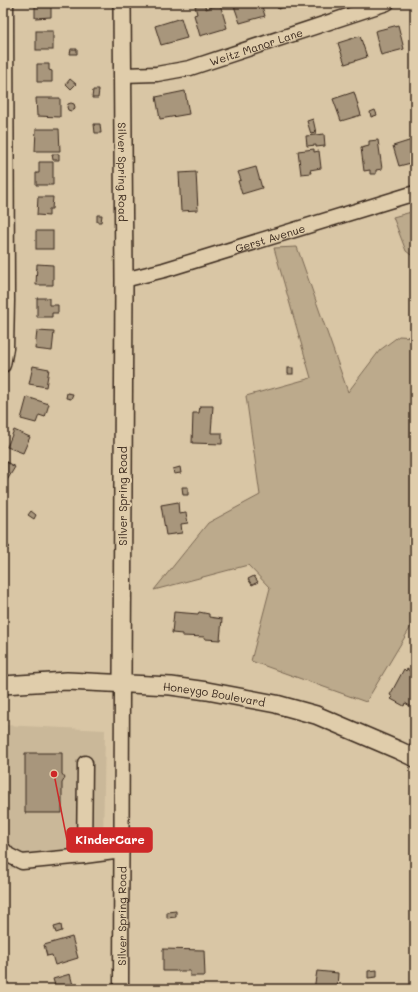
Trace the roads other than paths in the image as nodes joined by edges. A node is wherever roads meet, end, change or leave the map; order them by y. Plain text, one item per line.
1 (6, 3) edge
2 (122, 3) edge
3 (387, 3) edge
4 (122, 75) junction
5 (5, 127) edge
6 (415, 193) edge
7 (124, 280) junction
8 (3, 365) edge
9 (122, 683) junction
10 (3, 685) edge
11 (415, 758) edge
12 (85, 763) dead end
13 (3, 849) edge
14 (122, 851) junction
15 (84, 856) junction
16 (121, 989) edge

1 - 5 street
2 - 4 main road, Silver Spring Road
3 - 4 street, Weitz Manor Lane
4 - 7 main road, Silver Spring Road
5 - 8 street
6 - 7 street, Gerst Avenue
7 - 9 main road, Silver Spring Road
9 - 10 main road, Honeygo Boulevard
9 - 11 main road, Honeygo Boulevard
9 - 14 street, Silver Spring Road
12 - 15 street
13 - 15 street
14 - 15 street
14 - 16 street, Silver Spring Road

